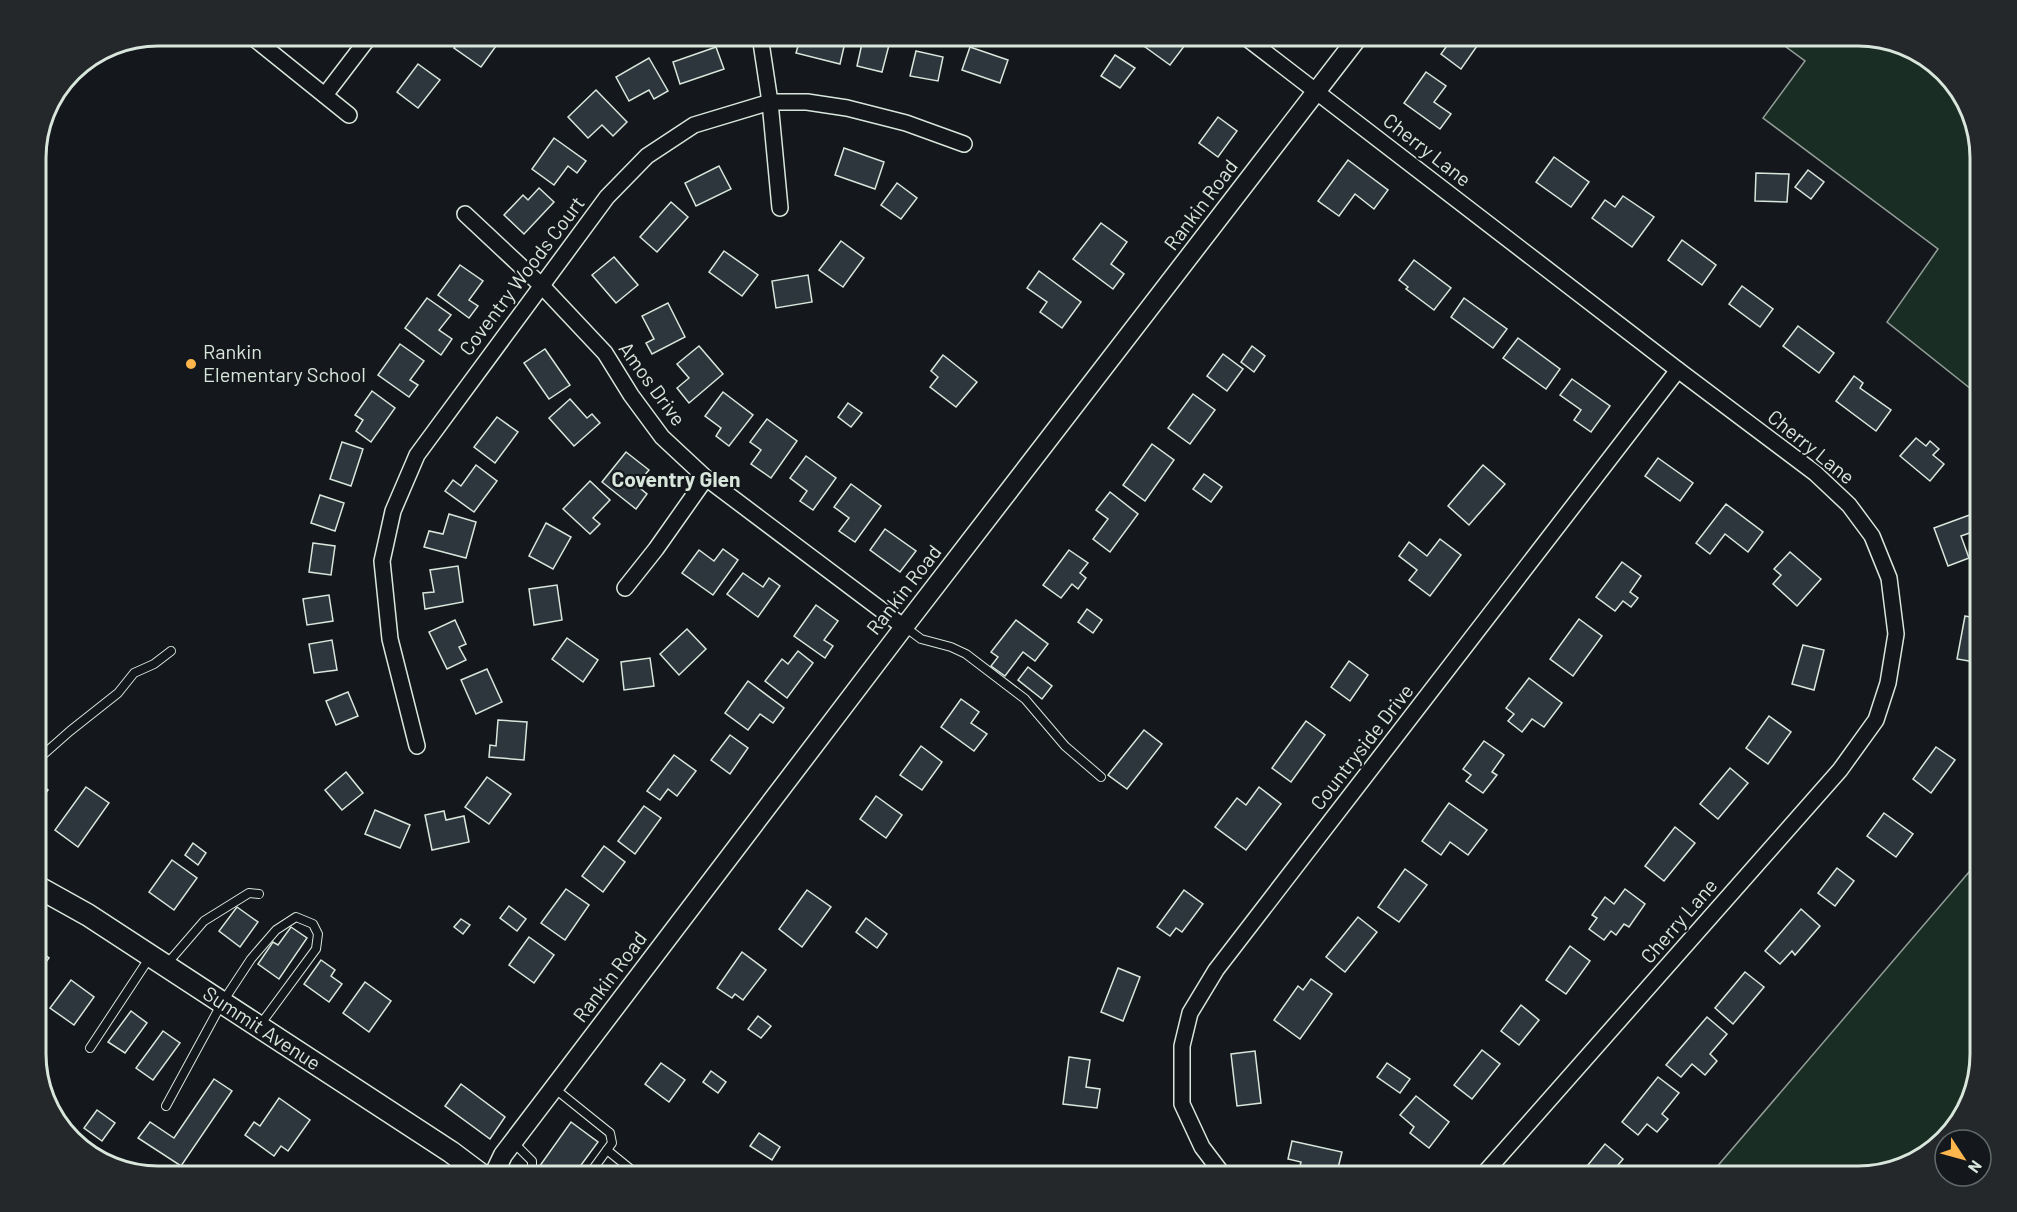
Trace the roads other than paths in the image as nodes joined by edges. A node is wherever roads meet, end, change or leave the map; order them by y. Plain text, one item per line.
1 (1257, 46) edge
2 (1351, 46) edge
3 (264, 47) edge
4 (362, 47) edge
5 (762, 47) edge
6 (1316, 92) junction
7 (325, 95) junction
8 (770, 102) junction
9 (349, 115) dead end
10 (964, 144) dead end
11 (780, 208) dead end
12 (465, 214) dead end
13 (542, 286) junction
14 (1678, 370) junction
15 (706, 478) junction
16 (625, 588) dead end
17 (904, 627) junction
18 (171, 651) dead end
19 (417, 746) dead end
20 (47, 751) edge
21 (1101, 777) dead end
22 (47, 892) edge
23 (259, 894) dead end
24 (158, 961) junction
25 (222, 1003) junction
26 (259, 1027) junction
27 (90, 1048) dead end
28 (554, 1088) junction
29 (166, 1106) dead end
30 (513, 1142) junction
31 (607, 1150) junction
32 (470, 1166) edge
33 (498, 1166) edge
34 (532, 1166) edge
35 (595, 1166) edge
36 (627, 1166) edge
37 (1216, 1166) edge
38 (1491, 1166) edge

1 - 6 street, Cherry Lane
2 - 6 street, Rankin Road
3 - 7 street
4 - 7 street
5 - 8 street
6 - 14 street, Cherry Lane
6 - 17 street, Rankin Road
7 - 9 street
8 - 10 street, Coventry Woods Court
8 - 11 street
8 - 13 street, Coventry Woods Court
12 - 13 street, Amos Drive
13 - 15 street, Amos Drive
13 - 19 street, Coventry Woods Court
14 - 37 street, Countryside Drive
14 - 38 street, Cherry Lane
15 - 16 street
15 - 17 street, Amos Drive
17 - 21 lane
17 - 28 street, Rankin Road
18 - 20 lane
22 - 24 main road, Summit Avenue
23 - 24 lane
24 - 25 main road, Summit Avenue
24 - 27 lane
25 - 26 main road, Summit Avenue
25 - 26 lane
25 - 29 lane
26 - 32 main road, Summit Avenue
28 - 30 street, Rankin Road
28 - 31 lane
30 - 33 street, Rankin Road
30 - 34 lane
31 - 35 lane
31 - 36 lane

